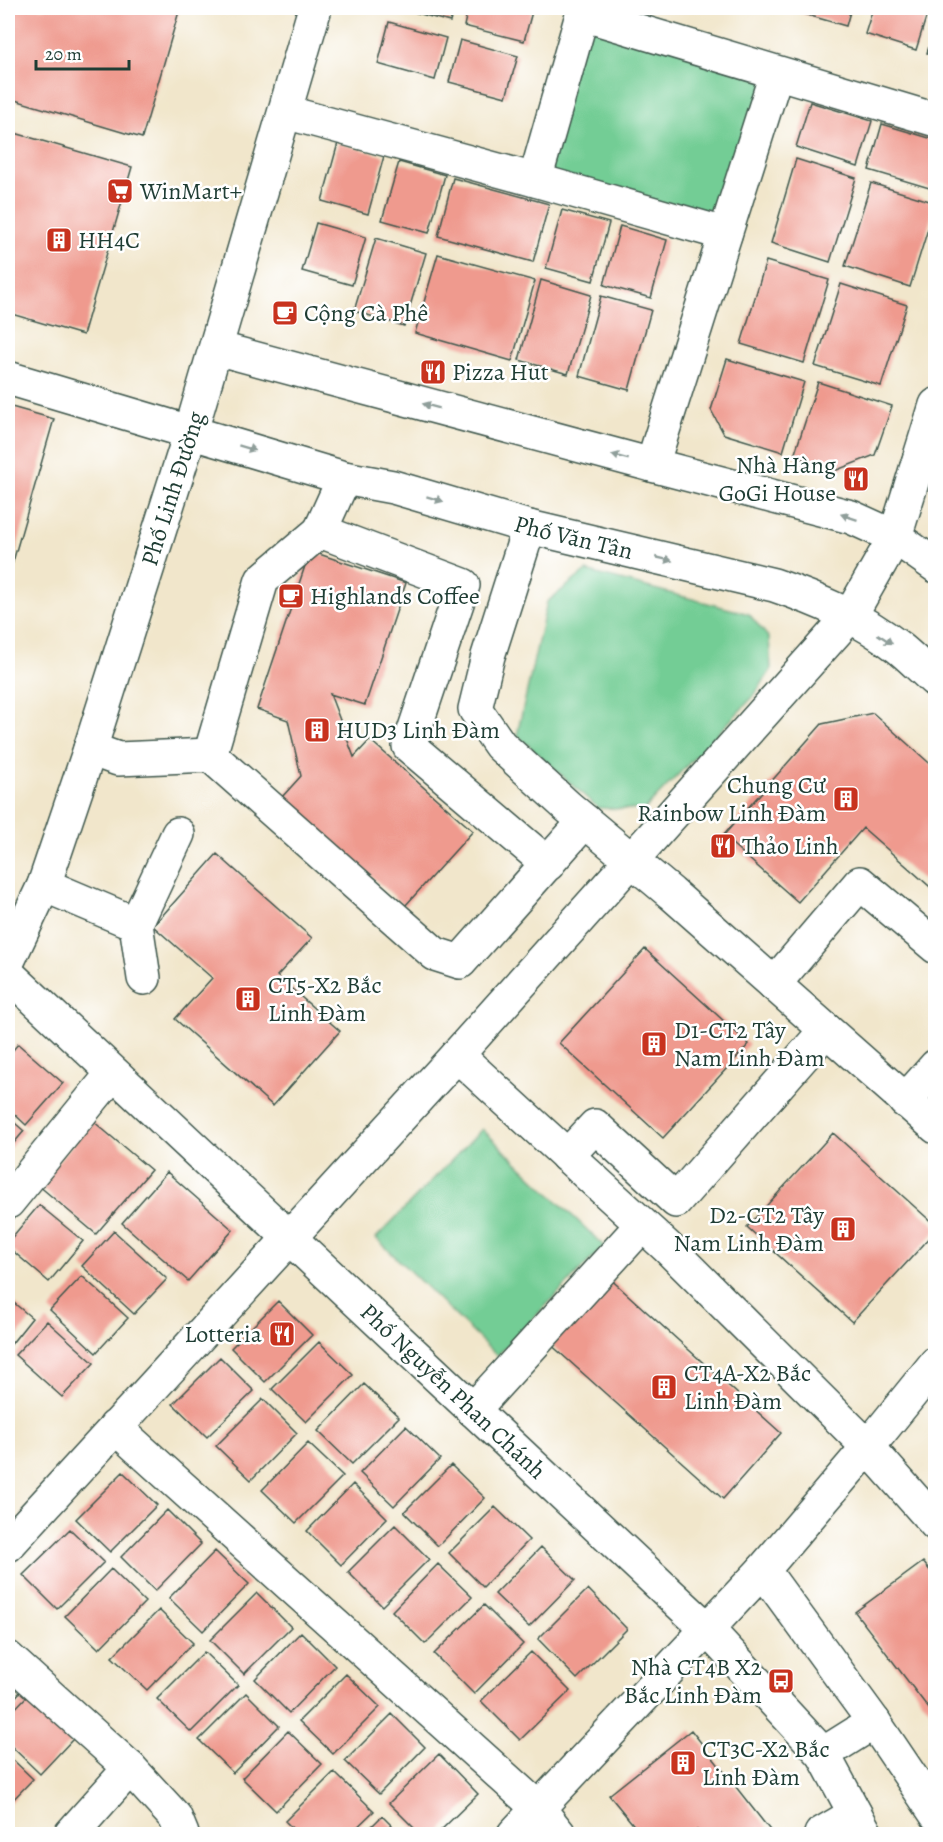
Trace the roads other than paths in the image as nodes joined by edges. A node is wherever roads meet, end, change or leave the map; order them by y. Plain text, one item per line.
1 (315, 8) edge
2 (583, 11) edge
3 (776, 74) junction
4 (285, 112) junction
5 (936, 120) edge
6 (535, 180) junction
7 (725, 234) junction
8 (216, 348) junction
9 (8, 378) edge
10 (936, 405) edge
11 (191, 431) junction
12 (652, 465) junction
13 (344, 478) junction
14 (528, 527) junction
15 (320, 531) junction
16 (895, 537) junction
17 (936, 566) edge
18 (849, 616) junction
19 (936, 681) edge
20 (90, 749) junction
21 (210, 755) junction
22 (585, 821) junction
23 (178, 834) dead end
24 (633, 860) junction
25 (548, 864) junction
26 (44, 885) junction
27 (136, 924) junction
28 (936, 947) edge
29 (8, 961) edge
30 (8, 974) edge
31 (144, 978) dead end
32 (774, 984) junction
33 (826, 1030) junction
34 (457, 1055) junction
35 (936, 1066) edge
36 (113, 1073) junction
37 (905, 1101) junction
38 (936, 1127) edge
39 (567, 1156) junction
40 (8, 1202) edge
41 (642, 1225) junction
42 (289, 1239) junction
43 (936, 1363) edge
44 (473, 1410) junction
45 (115, 1427) junction
46 (868, 1447) junction
47 (936, 1524) edge
48 (8, 1545) edge
49 (763, 1570) junction
50 (708, 1630) junction
51 (8, 1658) edge
52 (874, 1722) junction
53 (823, 1754) junction
54 (130, 1768) junction
55 (539, 1809) junction
56 (936, 1814) edge
57 (861, 1824) edge
58 (179, 1826) edge
59 (71, 1834) edge
60 (208, 1834) edge
61 (514, 1834) edge
62 (559, 1834) edge
63 (821, 1834) edge

1 - 4 street, Phố Linh Đường
2 - 3 street
2 - 6 street
3 - 5 street
3 - 7 street
4 - 6 street
4 - 8 street, Phố Linh Đường
6 - 7 street
7 - 12 street
8 - 11 street, Phố Linh Đường
12 -> 8 street
9 - 11 street, Phố Văn Tân
10 - 16 street
11 -> 13 street, Phố Văn Tân
11 - 20 street, Phố Linh Đường
16 -> 12 street
13 -> 14 street, Phố Văn Tân
13 - 15 street
14 -> 18 street, Phố Văn Tân
14 - 22 street
15 - 21 street
15 - 25 street
16 - 17 street
16 - 18 street
18 -> 19 street, Phố Văn Tân
18 - 24 street
20 - 21 street
20 - 26 street, Phố Linh Đường
21 - 25 street
22 - 24 street
22 - 25 street
23 - 27 street
24 - 32 street
24 - 34 street
26 - 27 street
26 - 29 street, Phố Linh Đường
27 - 31 street
28 - 32 street
30 - 36 street, Phố Nguyễn Phan Chánh
32 - 33 street
33 - 37 street
33 - 39 street
34 - 39 street
34 - 42 street
35 - 37 street
36 - 40 street
36 - 42 street, Phố Nguyễn Phan Chánh
37 - 38 street
39 - 41 street
41 - 44 street
41 - 46 street
42 - 44 street, Phố Nguyễn Phan Chánh
42 - 45 street
43 - 46 street
44 - 50 street, Phố Nguyễn Phan Chánh
45 - 48 street
45 - 55 street
46 - 47 street
46 - 49 street
49 - 50 street
49 - 52 street
50 - 53 street, Phố Nguyễn Phan Chánh
50 - 55 street
51 - 54 street
52 - 53 street
52 - 56 street
53 - 57 street, Phố Nguyễn Phan Chánh
54 - 58 street
54 - 59 street
55 - 61 street
55 - 62 street
57 - 63 street
58 - 60 street

